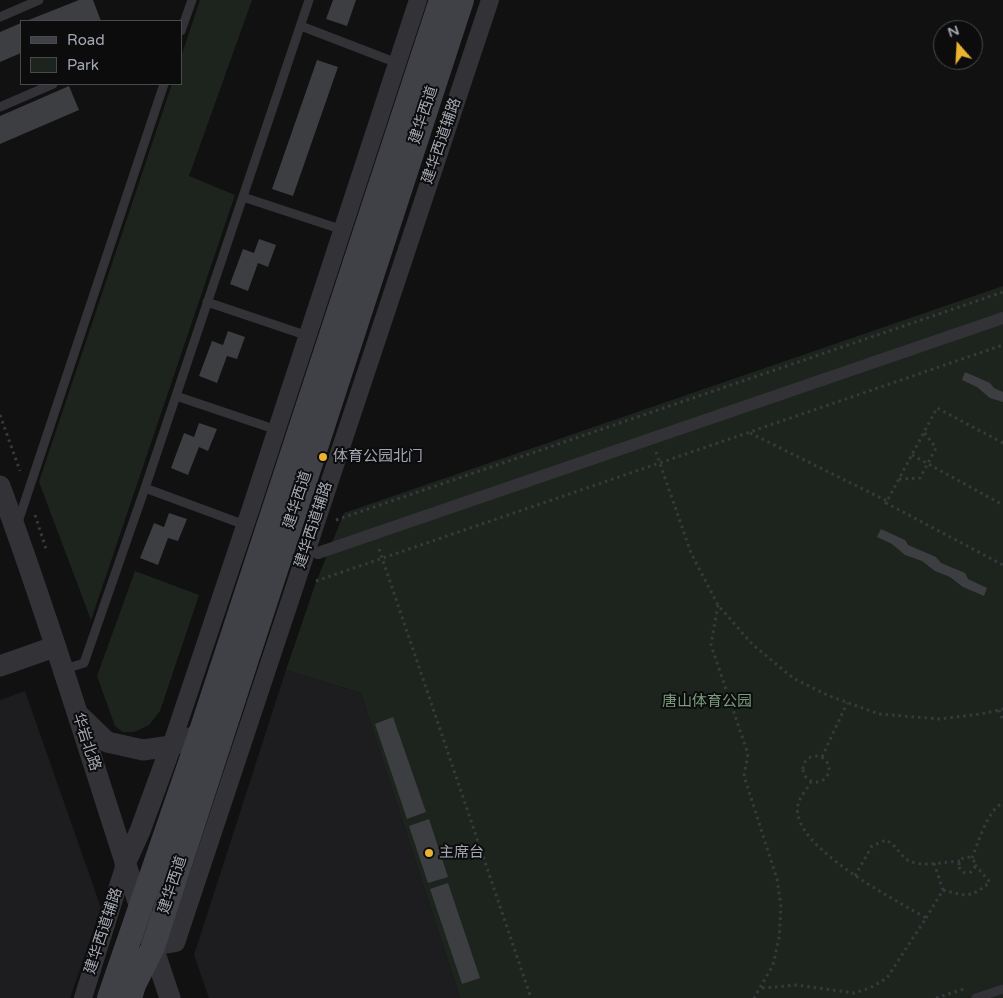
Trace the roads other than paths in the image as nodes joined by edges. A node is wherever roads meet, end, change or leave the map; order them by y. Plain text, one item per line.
1 (39, 0) edge
2 (192, 0) edge
3 (310, 0) edge
4 (418, 0) edge
5 (441, 0) edge
6 (462, 0) edge
7 (490, 0) edge
8 (0, 17) edge
9 (301, 26) junction
10 (182, 28) edge
11 (397, 63) junction
12 (51, 85) edge
13 (164, 85) edge
14 (0, 107) edge
15 (243, 197) junction
16 (343, 230) junction
17 (207, 302) junction
18 (1003, 318) edge
19 (308, 336) junction
20 (176, 396) junction
21 (277, 430) junction
22 (0, 486) edge
23 (145, 488) junction
24 (245, 525) junction
25 (16, 530) junction
26 (318, 553) dead end
27 (54, 647) junction
28 (0, 666) edge
29 (62, 670) junction
30 (78, 714) junction
31 (200, 734) junction
32 (171, 746) junction
33 (125, 864) junction
34 (140, 909) junction
35 (152, 946) junction
36 (1003, 989) edge
37 (83, 998) edge
38 (109, 998) edge
39 (130, 998) edge
40 (170, 998) edge
41 (976, 998) edge

1 - 8 lane
2 - 10 lane
3 - 9 lane
4 - 11 street
5 - 31 main road, 建华西道
6 - 35 main road, 建华西道
7 - 35 street, 建华西道辅路
9 - 11 lane
9 - 15 lane
11 - 16 street
12 - 14 lane
13 - 25 lane
15 - 16 lane
15 - 17 lane
16 - 19 street
17 - 19 lane
17 - 20 lane
18 - 26 street
19 - 21 street
20 - 21 lane
20 - 23 lane
21 - 24 street
22 - 25 street, 华岩北路
23 - 24 lane
23 - 29 lane
24 - 32 street
25 - 27 street, 华岩北路
27 - 28 street
27 - 29 street, 华岩北路
29 - 30 street, 华岩北路
30 - 32 street
30 - 33 street, 华岩北路
31 - 32 street
31 - 34 main road, 建华西道
32 - 33 street
33 - 34 street, 华岩北路
33 - 37 street, 建华西道辅路
34 - 35 street, 华岩北路
34 - 38 main road, 建华西道
35 - 39 main road, 建华西道
35 - 40 street, 华岩北路
36 - 41 lane

